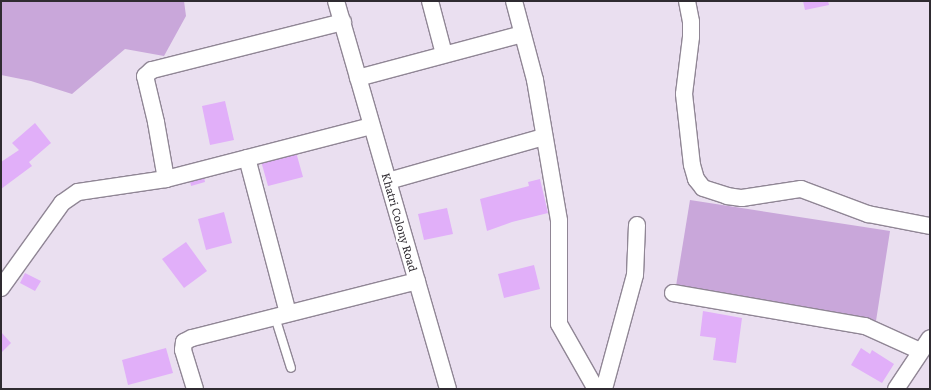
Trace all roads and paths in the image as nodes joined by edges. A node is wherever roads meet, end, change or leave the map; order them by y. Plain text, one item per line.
1 (336, 1) edge
2 (430, 1) edge
3 (514, 1) edge
4 (687, 1) edge
5 (343, 22) junction
6 (522, 34) junction
7 (444, 54) junction
8 (358, 78) junction
9 (371, 126) junction
10 (544, 137) junction
11 (247, 158) junction
12 (166, 179) junction
13 (388, 181) junction
14 (637, 225) dead end
15 (930, 226) edge
16 (417, 281) junction
17 (1, 288) edge
18 (673, 293) dead end
19 (282, 315) junction
20 (930, 338) edge
21 (920, 351) junction
22 (291, 368) dead end
23 (195, 389) edge
24 (448, 389) edge
25 (596, 389) edge
26 (604, 389) edge
27 (896, 389) edge

1 - 5 street, Khatri Colony Road
2 - 7 street
3 - 6 street
4 - 15 street
5 - 8 street, Khatri Colony Road
5 - 12 street
6 - 7 street
6 - 10 street
7 - 8 street
8 - 9 street, Khatri Colony Road
9 - 11 street
9 - 13 street, Khatri Colony Road
10 - 13 street
10 - 25 street
11 - 12 street
11 - 19 street
12 - 17 street
13 - 16 street, Khatri Colony Road
14 - 26 street
16 - 19 street, Khatri Colony Road
16 - 24 street
18 - 21 street
19 - 22 lane
19 - 23 street, Khatri Colony Road
20 - 21 street
21 - 27 street

